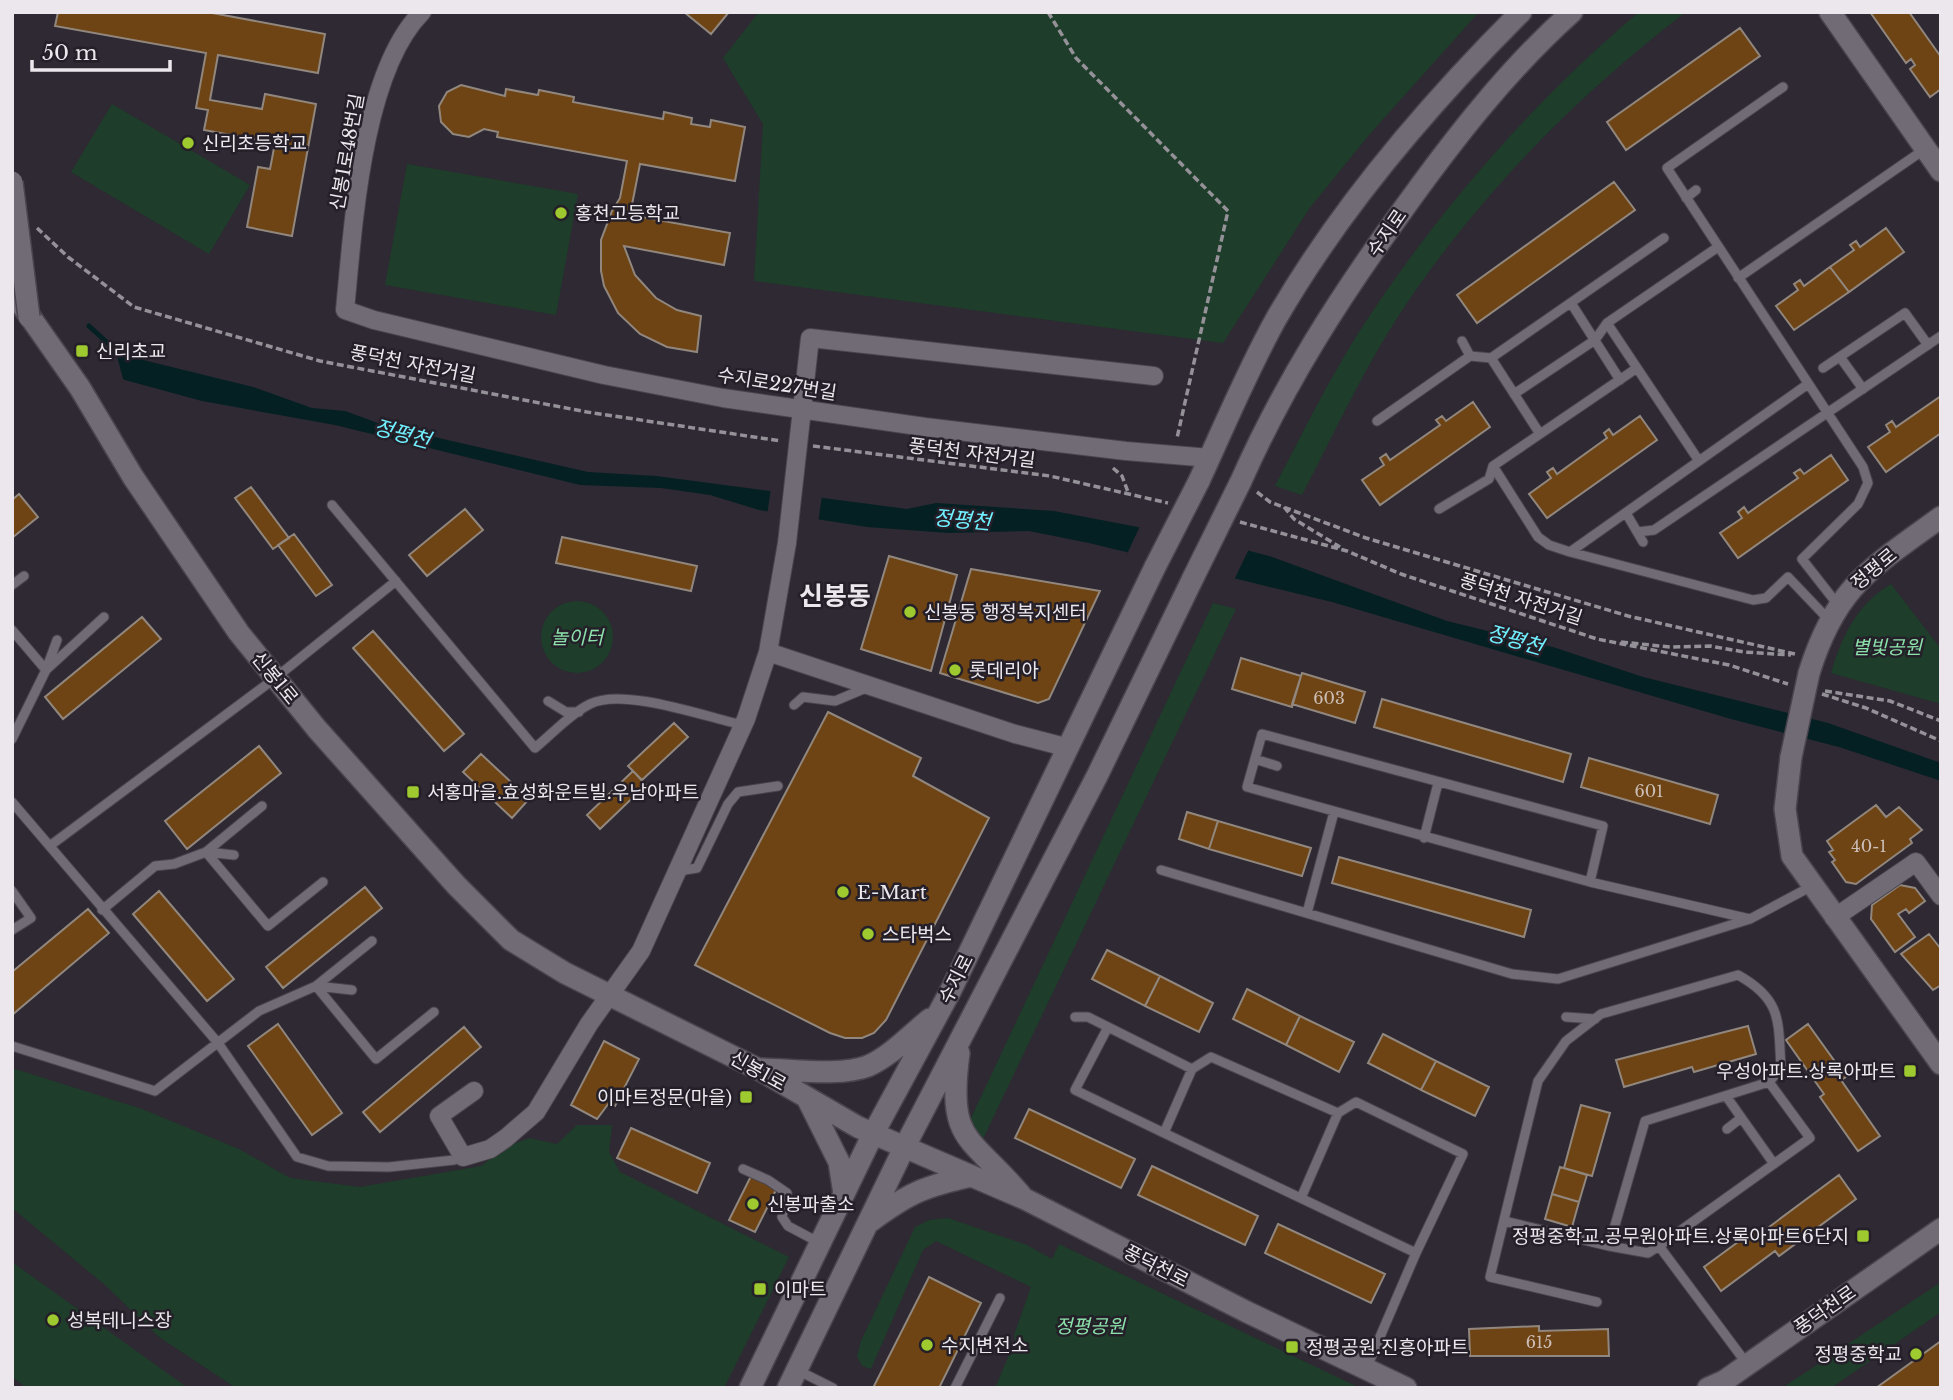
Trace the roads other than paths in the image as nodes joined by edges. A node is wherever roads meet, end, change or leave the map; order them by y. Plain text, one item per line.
1 (422, 12) edge
2 (1521, 12) edge
3 (1572, 12) edge
4 (1830, 12) edge
5 (1783, 87) dead end
6 (1935, 158) edge
7 (12, 182) edge
8 (1696, 190) dead end
9 (1686, 198) junction
10 (1664, 239) dead end
11 (1718, 247) junction
12 (1738, 278) junction
13 (12, 291) edge
14 (1571, 303) junction
15 (345, 310) joint
16 (29, 317) junction
17 (1607, 323) junction
18 (1941, 336) edge
19 (1595, 340) junction
20 (1462, 341) dead end
21 (1928, 345) junction
22 (1470, 356) junction
23 (1840, 357) junction
24 (1491, 358) junction
25 (1637, 369) junction
26 (1823, 369) dead end
27 (1154, 376) dead end
28 (1620, 380) junction
29 (1808, 384) junction
30 (1863, 389) junction
31 (1514, 394) junction
32 (802, 410) junction
33 (1827, 413) junction
34 (1377, 421) dead end
35 (1540, 434) junction
36 (1210, 458) junction
37 (1699, 461) junction
38 (1493, 466) junction
39 (332, 505) dead end
40 (1440, 509) dead end
41 (1626, 513) junction
42 (1941, 517) edge
43 (1638, 532) junction
44 (1643, 542) dead end
45 (1570, 552) junction
46 (24, 576) dead end
47 (396, 581) junction
48 (12, 585) edge
49 (1834, 613) junction
50 (104, 618) dead end
51 (12, 630) edge
52 (57, 640) dead end
53 (768, 652) junction
54 (46, 670) junction
55 (274, 679) junction
56 (872, 686) junction
57 (548, 701) dead end
58 (794, 705) dead end
59 (579, 712) junction
60 (743, 725) junction
61 (12, 739) edge
62 (1069, 748) junction
63 (1255, 759) junction
64 (1277, 766) dead end
65 (1438, 783) junction
66 (778, 786) dead end
67 (12, 802) edge
68 (262, 806) dead end
69 (1334, 812) junction
70 (1424, 838) junction
71 (51, 845) junction
72 (206, 852) junction
73 (234, 855) dead end
74 (1161, 870) dead end
75 (679, 871) junction
76 (323, 882) dead end
77 (1590, 882) junction
78 (1812, 886) junction
79 (12, 891) edge
80 (1941, 896) edge
81 (102, 910) junction
82 (1307, 913) junction
83 (1834, 918) junction
84 (1750, 919) junction
85 (12, 930) edge
86 (372, 941) dead end
87 (316, 986) junction
88 (352, 990) dead end
89 (610, 996) junction
90 (940, 1011) junction
91 (434, 1012) dead end
92 (1075, 1017) dead end
93 (1566, 1017) dead end
94 (1595, 1018) junction
95 (1108, 1027) junction
96 (961, 1038) junction
97 (218, 1043) junction
98 (12, 1046) edge
99 (1941, 1064) edge
100 (758, 1069) junction
101 (1192, 1069) junction
102 (1769, 1082) junction
103 (474, 1091) dead end
104 (1726, 1096) junction
105 (808, 1100) junction
106 (1338, 1113) junction
107 (1741, 1118) junction
108 (1727, 1129) dead end
109 (1164, 1133) junction
110 (873, 1134) junction
111 (904, 1148) junction
112 (454, 1160) dead end
113 (1774, 1164) junction
114 (743, 1169) dead end
115 (972, 1176) junction
116 (844, 1194) junction
117 (1301, 1198) junction
118 (1025, 1199) junction
119 (1504, 1220) junction
120 (867, 1225) junction
121 (1941, 1229) edge
122 (820, 1243) junction
123 (1609, 1245) junction
124 (1659, 1245) junction
125 (1416, 1253) junction
126 (1000, 1298) dead end
127 (1597, 1302) dead end
128 (1747, 1364) junction
129 (1367, 1367) junction
130 (792, 1379) edge
131 (750, 1388) edge
132 (833, 1388) edge
133 (955, 1388) edge
134 (1406, 1388) edge
135 (1708, 1388) edge

1 - 15 street, 신봉1로48번길
2 - 36 main road
3 - 96 main road, 수지로, bridge
4 - 6 main road
5 - 9 lane
6 - 12 lane
7 - 16 main road, bridge
8 - 9 lane
9 - 11 lane
10 - 14 lane
11 - 12 lane
11 - 17 lane
12 - 29 lane
13 - 16 main road, 신봉1로
14 - 19 lane
14 - 24 lane
15 - 32 street, 수지로227번길
16 - 55 main road, 신봉1로
17 - 19 lane
17 - 25 lane
18 - 21 lane
19 - 28 lane
19 - 31 lane
20 - 22 lane
21 - 23 lane
21 - 30 lane
22 - 24 lane
22 - 34 lane
23 - 26 lane
23 - 30 lane
24 - 31 lane
25 - 28 lane
25 - 37 lane
27 - 32 street
28 - 35 lane
29 - 33 lane
29 - 37 lane
30 - 33 lane
31 - 35 lane
32 - 36 street, 수지로227번길
32 - 53 street, bridge
33 - 43 lane
33 - 49 lane
35 - 38 lane
36 - 62 main road, 수지로, bridge
37 - 41 lane
38 - 40 lane
38 - 45 lane
39 - 47 lane
41 - 43 lane
41 - 45 lane
42 - 49 main road, 정평로
43 - 44 lane
45 - 49 lane
46 - 48 lane
47 - 55 lane
47 - 59 lane
49 - 78 main road, 정평로, bridge
50 - 54 lane
51 - 54 lane
52 - 54 lane
53 - 56 street
53 - 60 street
54 - 61 lane
55 - 71 lane
55 - 89 main road, 신봉1로
56 - 58 lane
56 - 62 street
57 - 59 lane
59 - 60 lane
60 - 75 street
62 - 90 main road, 수지로
63 - 64 lane
63 - 65 lane
63 - 69 lane
65 - 70 lane
65 - 77 lane
66 - 75 lane
67 - 71 lane
68 - 72 lane
69 - 70 lane
69 - 82 lane
70 - 77 lane
71 - 81 lane
72 - 73 lane
72 - 76 lane
72 - 81 lane
74 - 82 lane
75 - 89 street
77 - 84 lane
78 - 83 main road
78 - 84 lane
79 - 85 lane
80 - 83 street
81 - 97 lane
82 - 84 lane
83 - 99 main road
86 - 87 lane
87 - 88 lane
87 - 91 lane
87 - 97 lane
89 - 100 main road, 신봉1로
89 - 103 street
90 - 100 main road
90 - 110 main road, 수지로
92 - 95 lane
93 - 94 lane
94 - 102 lane
94 - 119 lane
95 - 101 lane
95 - 109 lane
96 - 111 main road, 수지로
96 - 118 main road
97 - 98 lane
97 - 112 lane
100 - 105 main road, 신봉1로
101 - 106 lane
101 - 109 lane
102 - 104 lane
102 - 113 lane
104 - 107 lane
104 - 123 lane
105 - 110 main road, 신봉1로
105 - 116 main road
106 - 117 lane
106 - 125 lane
107 - 108 lane
107 - 113 lane
109 - 117 lane
110 - 111 main road, 신봉1로
110 - 116 main road, 수지로
111 - 115 main road, 풍덕천로
111 - 120 main road, 수지로
113 - 124 lane
114 - 122 lane
115 - 118 main road, 풍덕천로
115 - 120 main road
116 - 122 main road, 수지로
117 - 125 lane
118 - 129 main road, 풍덕천로
119 - 123 lane
119 - 127 lane
120 - 130 main road, 수지로
121 - 128 main road, 풍덕천로
122 - 131 main road, 수지로
123 - 124 lane
124 - 128 lane
125 - 129 lane
126 - 133 lane
128 - 135 main road, 풍덕천로
129 - 134 main road, 풍덕천로
130 - 132 lane

